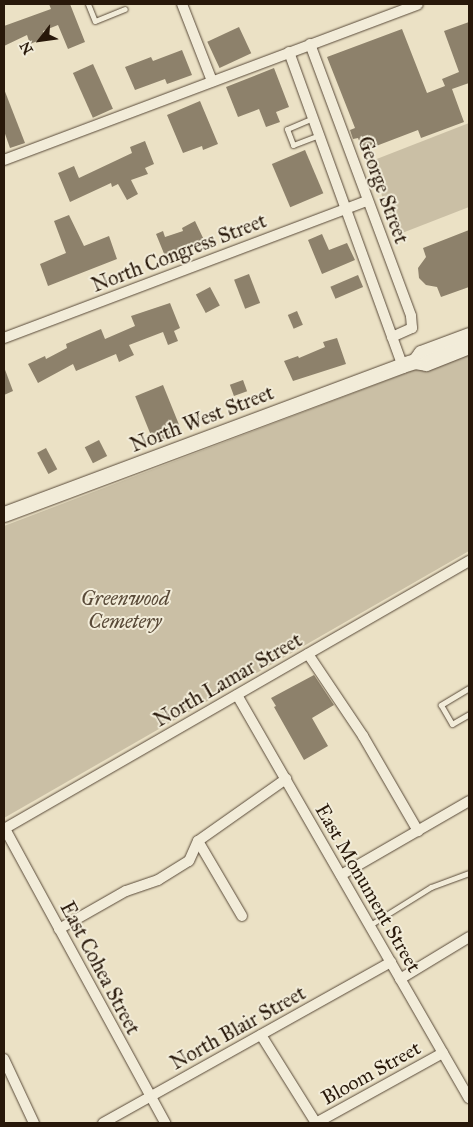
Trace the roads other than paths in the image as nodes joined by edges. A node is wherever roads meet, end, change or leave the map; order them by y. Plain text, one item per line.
1 (88, 4) edge
2 (182, 4) edge
3 (418, 4) edge
4 (396, 7) edge
5 (125, 10) dead end
6 (310, 44) junction
7 (289, 52) junction
8 (212, 82) junction
9 (312, 118) junction
10 (319, 136) junction
11 (4, 160) edge
12 (367, 201) junction
13 (345, 209) junction
14 (469, 335) edge
15 (392, 337) junction
16 (4, 338) edge
17 (469, 346) edge
18 (409, 363) junction
19 (4, 514) edge
20 (469, 561) edge
21 (308, 654) junction
22 (469, 688) edge
23 (237, 695) junction
24 (469, 714) edge
25 (286, 779) junction
26 (469, 801) edge
27 (4, 829) edge
28 (418, 830) junction
29 (198, 841) junction
30 (469, 873) edge
31 (341, 875) junction
32 (242, 916) dead end
33 (370, 925) junction
34 (59, 929) junction
35 (469, 937) edge
36 (391, 962) junction
37 (400, 979) junction
38 (261, 1035) junction
39 (443, 1054) junction
40 (4, 1063) edge
41 (150, 1097) junction
42 (469, 1098) edge
43 (34, 1123) edge
44 (103, 1123) edge
45 (165, 1123) edge
46 (316, 1123) edge

1 - 5 lane
2 - 8 street
3 - 4 street
4 - 6 street
6 - 7 street
6 - 12 street, George Street
7 - 8 street
7 - 9 street, George Street
8 - 11 street
9 - 10 street, George Street
9 - 10 lane
10 - 13 street, George Street
12 - 13 street, North Congress Street
12 - 15 street, George Street
13 - 15 street, George Street
13 - 16 street, North Congress Street
14 - 18 street, North West Street
15 - 18 street, George Street
17 - 18 street, North West Street
18 - 19 street, North West Street
20 - 21 street, North Lamar Street
21 - 23 street, North Lamar Street
21 - 28 street
22 - 24 lane
23 - 25 street, East Monument Street
23 - 27 street, North Lamar Street
25 - 29 street
25 - 31 street, East Monument Street
26 - 28 street
27 - 34 street, East Cohea Street
28 - 31 street
29 - 32 street
29 - 34 street
30 - 33 lane
31 - 33 street, East Monument Street
33 - 36 street, East Monument Street
34 - 41 street, East Cohea Street
35 - 37 street
36 - 37 street, East Monument Street
36 - 38 street, North Blair Street
37 - 39 street, East Monument Street
38 - 41 street, North Blair Street
38 - 46 street
39 - 42 street, East Monument Street
39 - 46 street, Bloom Street
40 - 43 street
41 - 44 street, North Blair Street
41 - 45 street, East Cohea Street

